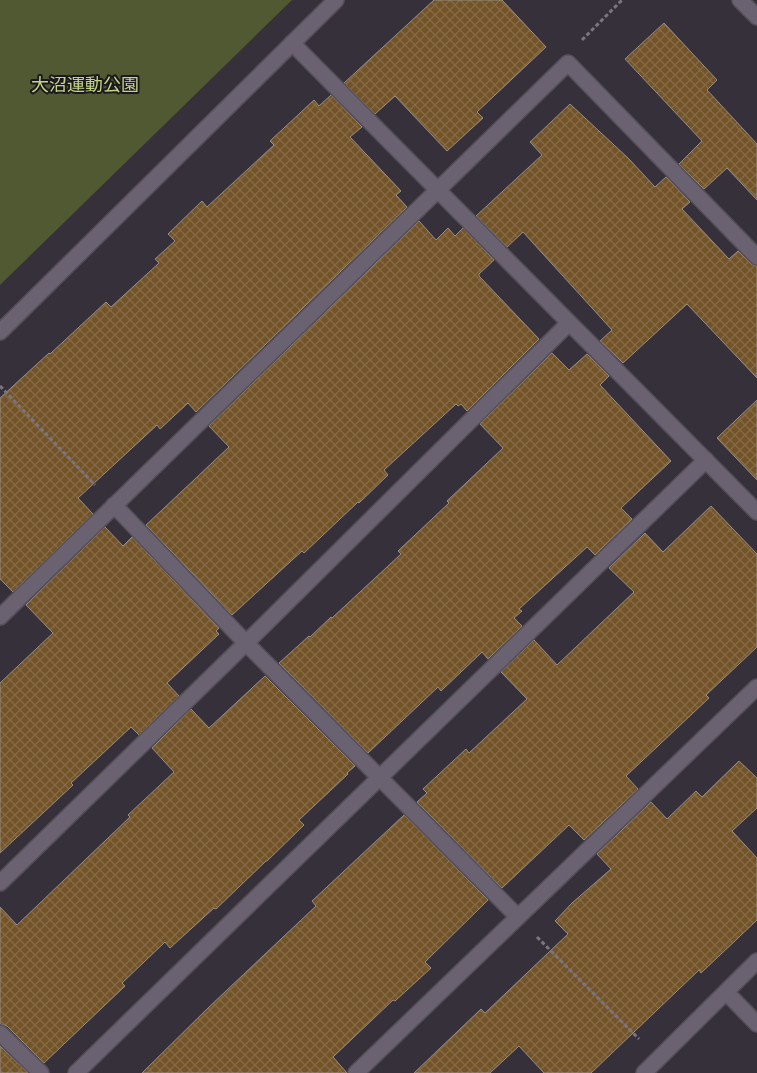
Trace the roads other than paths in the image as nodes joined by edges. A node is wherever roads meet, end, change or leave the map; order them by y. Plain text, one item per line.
1 (336, 0) edge
2 (740, 0) edge
3 (757, 17) edge
4 (292, 43) junction
5 (438, 190) junction
6 (757, 257) edge
7 (569, 323) junction
8 (0, 332) edge
9 (706, 460) junction
10 (114, 505) junction
11 (757, 512) edge
12 (0, 618) edge
13 (246, 643) junction
14 (757, 687) edge
15 (379, 778) junction
16 (0, 883) edge
17 (518, 917) junction
18 (757, 962) edge
19 (726, 992) junction
20 (757, 1024) edge
21 (0, 1033) edge
22 (41, 1073) edge
23 (76, 1073) edge
24 (356, 1073) edge
25 (644, 1073) edge

1 - 4 street
2 - 3 street
4 - 5 street
4 - 8 street
5 - 6 street
5 - 7 street
5 - 10 street
7 - 9 street
7 - 13 street
9 - 11 street
9 - 15 street
10 - 12 street
10 - 13 street
13 - 15 street
13 - 16 street
14 - 17 street
15 - 17 street
15 - 23 street
17 - 24 street
18 - 19 street
19 - 20 street
19 - 25 street
21 - 22 street

